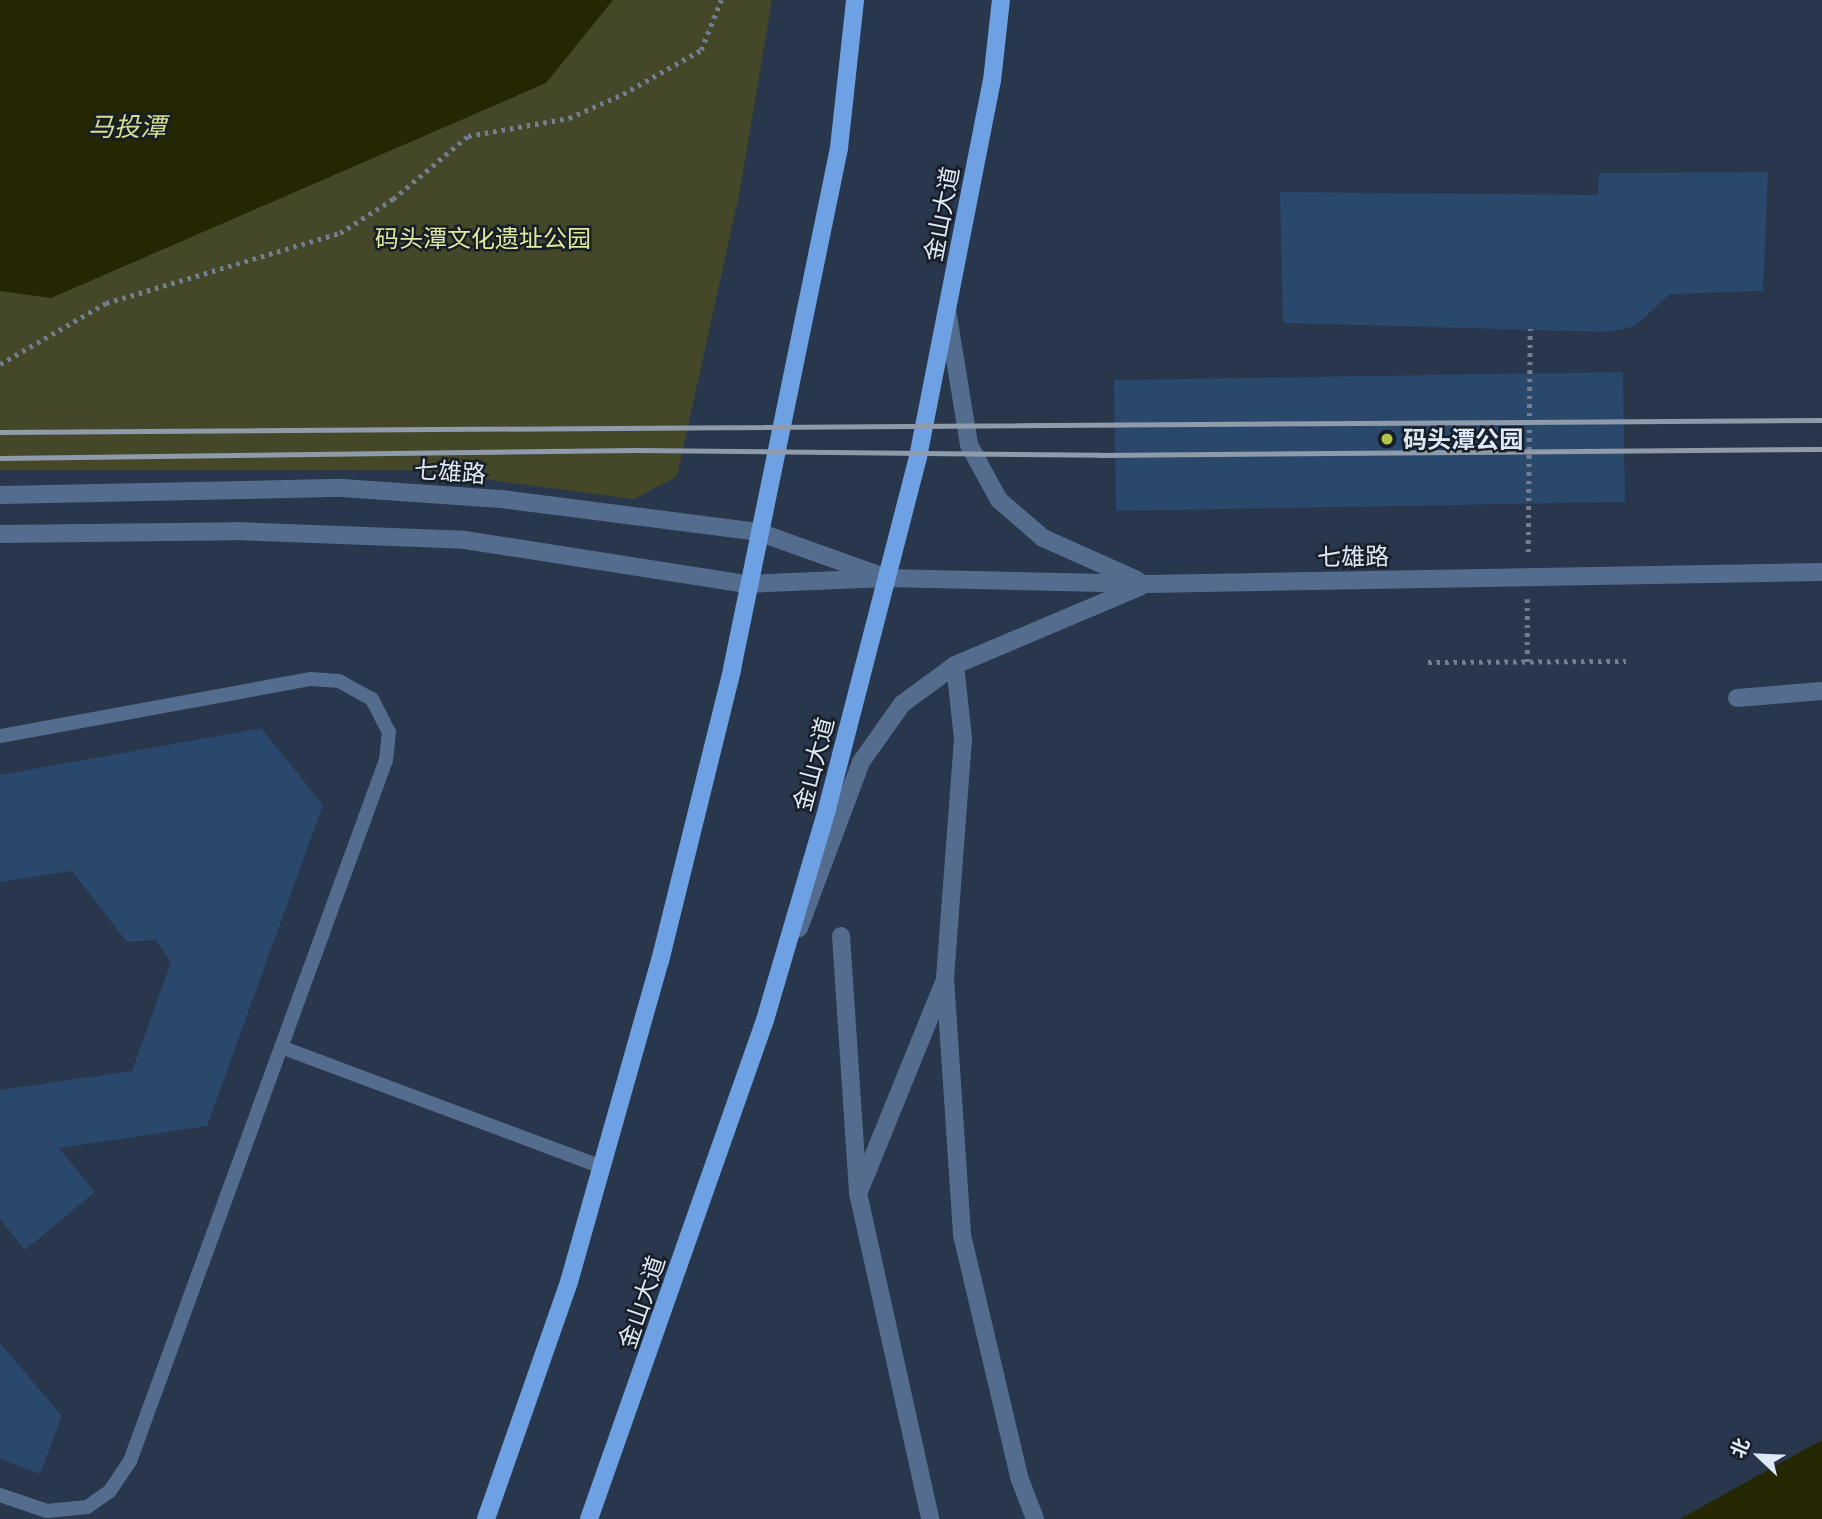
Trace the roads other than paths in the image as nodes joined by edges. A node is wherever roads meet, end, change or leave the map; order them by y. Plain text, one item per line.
1 (855, 0) edge
2 (1001, 0) edge
3 (947, 307) junction
4 (0, 495) edge
5 (758, 532) junction
6 (0, 534) edge
7 (1822, 572) edge
8 (886, 578) junction
9 (747, 584) junction
10 (1147, 584) junction
11 (955, 665) junction
12 (1822, 691) edge
13 (1737, 698) dead end
14 (0, 736) edge
15 (841, 936) dead end
16 (945, 978) junction
17 (765, 1020) junction
18 (281, 1047) junction
19 (602, 1167) junction
20 (858, 1192) junction
21 (0, 1495) edge
22 (486, 1519) edge
23 (589, 1519) edge
24 (930, 1519) edge
25 (1035, 1519) edge

1 - 5 main road
2 - 3 main road, 金山大道
3 - 8 main road, 金山大道
3 - 10 street
4 - 5 street, 七雄路
5 - 8 street, 七雄路
5 - 9 main road
6 - 9 street, 七雄路
7 - 10 street, 七雄路
8 - 9 street, 七雄路
8 - 10 street, 七雄路
8 - 17 main road, 金山大道
9 - 19 main road
10 - 11 street
11 - 16 street
11 - 17 street
12 - 13 street
14 - 18 lane
15 - 20 street
16 - 20 street
16 - 25 street
17 - 23 main road, 金山大道
18 - 19 lane
18 - 21 lane
19 - 22 main road
20 - 24 street

